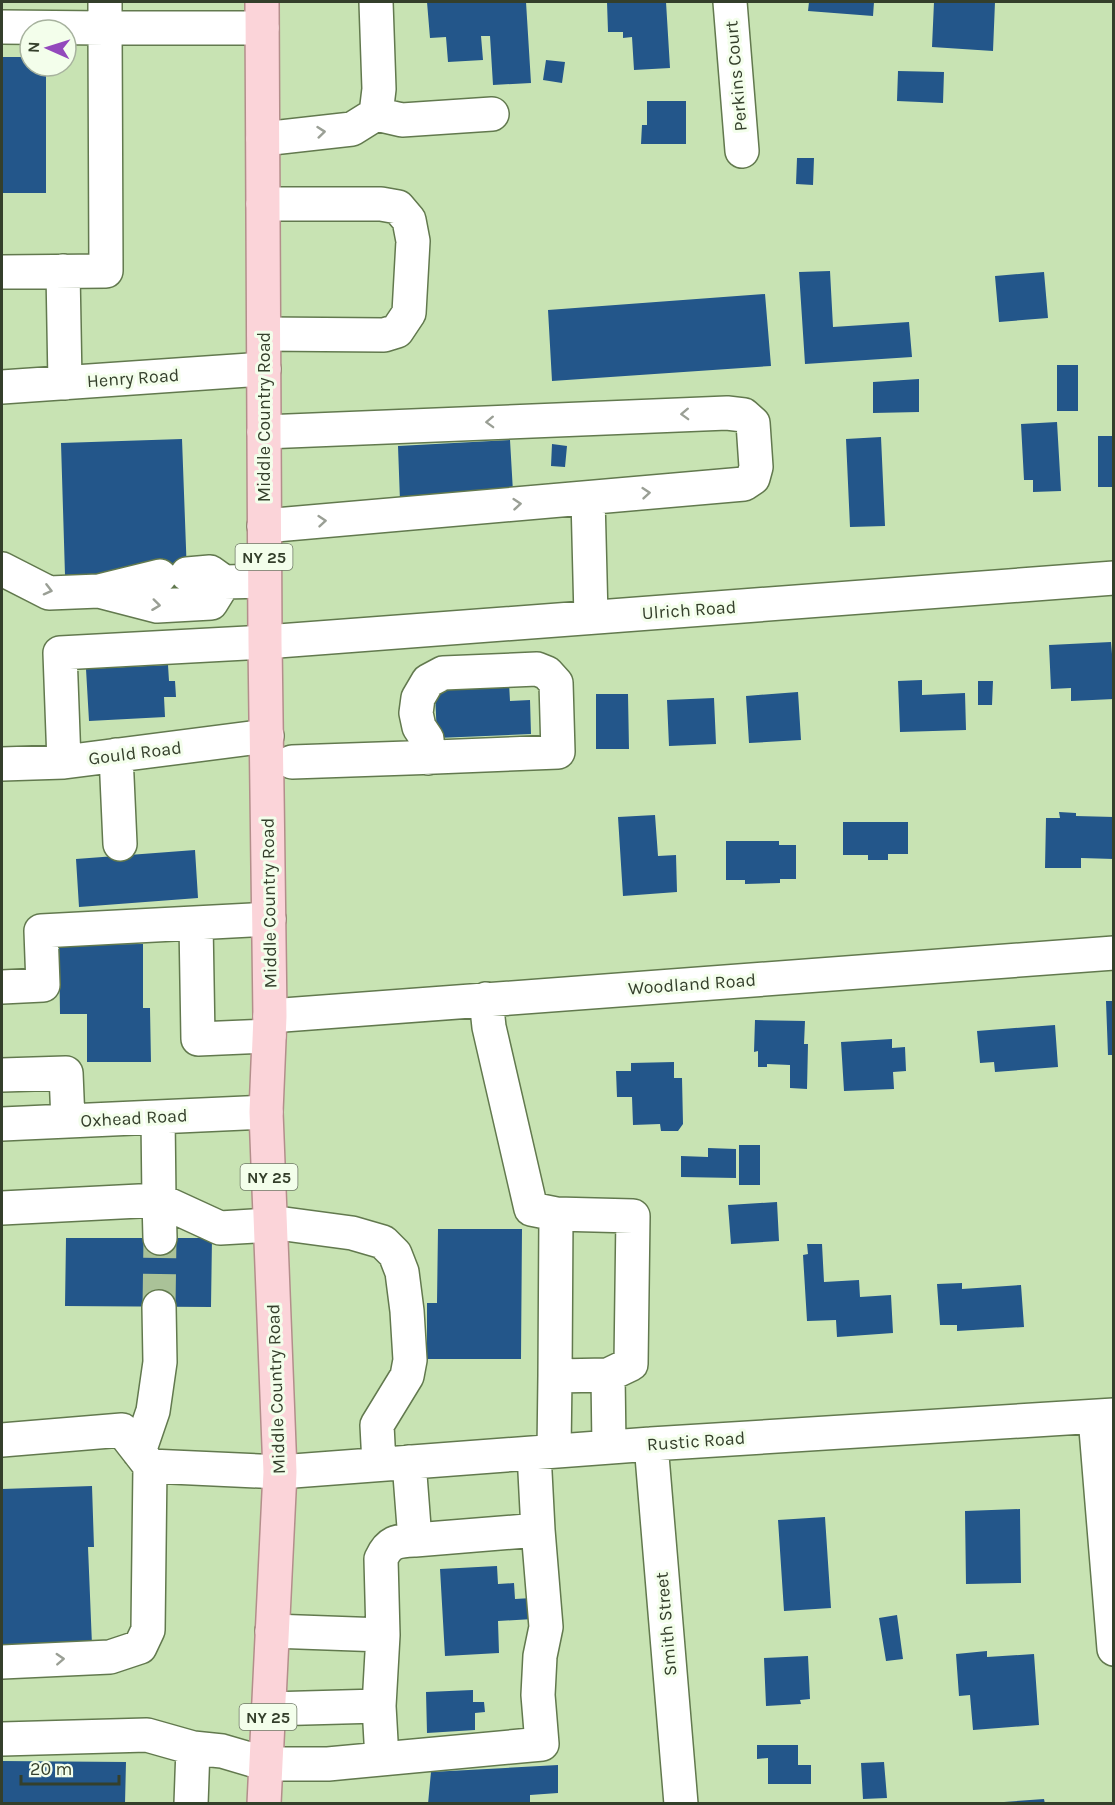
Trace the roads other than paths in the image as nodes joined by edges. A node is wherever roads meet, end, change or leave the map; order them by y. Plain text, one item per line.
1 (376, 2) edge
2 (730, 2) edge
3 (105, 14) edge
4 (262, 15) edge
5 (2, 27) edge
6 (376, 114) junction
7 (492, 114) dead end
8 (263, 139) junction
9 (742, 151) dead end
10 (263, 204) junction
11 (63, 271) junction
12 (2, 272) edge
13 (264, 334) junction
14 (264, 369) junction
15 (65, 382) junction
16 (2, 387) edge
17 (264, 432) junction
18 (588, 498) junction
19 (264, 526) junction
20 (2, 569) edge
21 (1113, 578) edge
22 (264, 581) junction
23 (224, 582) junction
24 (99, 591) junction
25 (591, 617) junction
26 (265, 642) junction
27 (267, 736) junction
28 (116, 755) junction
29 (428, 758) junction
30 (64, 762) junction
31 (292, 762) dead end
32 (2, 764) edge
33 (120, 844) dead end
34 (269, 919) junction
35 (196, 923) junction
36 (1113, 952) edge
37 (2, 987) edge
38 (486, 999) junction
39 (270, 1026) junction
40 (2, 1075) edge
41 (266, 1112) junction
42 (158, 1117) junction
43 (68, 1121) junction
44 (2, 1124) edge
45 (159, 1200) junction
46 (2, 1208) edge
47 (556, 1214) junction
48 (271, 1224) junction
49 (160, 1238) tunnel mouth
50 (159, 1307) tunnel mouth
51 (608, 1375) junction
52 (555, 1376) junction
53 (1104, 1416) edge
54 (2, 1440) edge
55 (651, 1444) junction
56 (609, 1447) junction
57 (544, 1452) junction
58 (145, 1459) junction
59 (394, 1463) junction
60 (280, 1472) junction
61 (538, 1530) junction
62 (415, 1540) junction
63 (272, 1631) junction
64 (383, 1635) junction
65 (1113, 1649) edge
66 (2, 1662) edge
67 (379, 1706) junction
68 (268, 1709) junction
69 (2, 1739) edge
70 (193, 1748) junction
71 (382, 1759) junction
72 (266, 1764) junction
73 (191, 1803) edge
74 (264, 1803) edge
75 (681, 1803) edge

1 - 6 street
2 - 9 street, Perkins Court
3 - 4 street
3 - 5 street
3 - 11 street
4 - 8 main road, Middle Country Road / NY 25
6 - 7 street
8 -> 6 street
8 - 10 main road, Middle Country Road / NY 25
10 - 13 main road, Middle Country Road / NY 25
10 - 13 street
11 - 12 street
11 - 15 street
13 - 14 main road, Middle Country Road / NY 25
14 - 15 street, Henry Road
14 - 17 main road, Middle Country Road / NY 25
15 - 16 street, Henry Road
18 -> 17 street
17 - 19 main road, Middle Country Road / NY 25
19 -> 18 street
18 - 25 street
19 - 22 main road, Middle Country Road / NY 25
20 -> 24 street
21 - 25 street, Ulrich Road
22 - 23 street
22 - 26 main road, Middle Country Road / NY 25
23 - 24 street
24 -> 23 street
25 - 26 street, Ulrich Road
26 - 27 main road, Middle Country Road / NY 25
26 - 30 street, Ulrich Road
27 - 28 street, Gould Road
27 - 34 main road, Middle Country Road / NY 25
28 - 30 street, Gould Road
28 - 33 street
29 - 29 street
29 - 31 street
30 - 32 street, Gould Road
34 - 35 street
34 - 39 main road, Middle Country Road / NY 25
35 - 37 street
35 - 39 street, Woodland Road
36 - 38 street, Woodland Road
38 - 39 street, Woodland Road
38 - 47 street
39 - 41 main road, Middle Country Road / NY 25
40 - 43 street
41 - 42 street, Oxhead Road
41 - 48 main road, Middle Country Road / NY 25
42 - 43 street, Oxhead Road
42 - 45 street
43 - 44 street, Oxhead Road
45 - 46 street
45 - 48 street
45 - 49 street
47 - 51 street
47 - 52 street
48 - 59 street
48 - 60 main road, Middle Country Road / NY 25
50 - 58 street
51 - 52 street
51 - 56 street
52 - 57 street
53 - 55 street, Rustic Road
53 - 65 street
54 - 58 street
55 - 56 street, Rustic Road
55 - 75 street, Smith Street
56 - 57 street, Rustic Road
57 - 59 street, Rustic Road
57 - 61 street
58 - 60 street, Rustic Road
66 -> 58 street
59 - 60 street, Rustic Road
59 - 62 street
60 - 63 main road, Middle Country Road / NY 25
61 - 62 street
61 - 71 street
62 - 64 street
63 - 64 street
63 - 68 main road, Middle Country Road / NY 25
64 - 67 street
67 - 68 street
67 - 71 street
68 - 72 main road, Middle Country Road / NY 25
69 - 70 street
70 - 72 street
70 - 73 street
71 - 72 street
72 - 74 main road, Middle Country Road / NY 25

